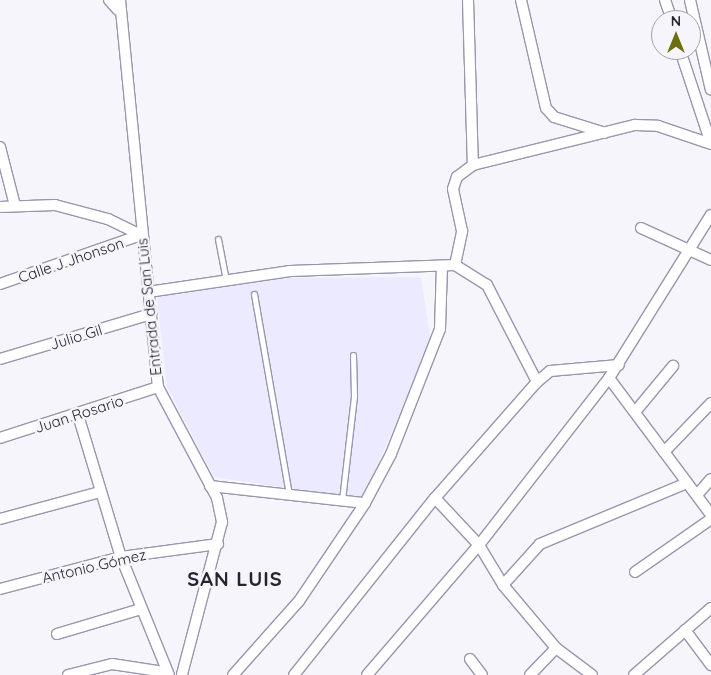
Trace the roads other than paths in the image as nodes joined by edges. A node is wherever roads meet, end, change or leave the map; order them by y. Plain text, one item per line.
1 (109, 0) edge
2 (468, 0) edge
3 (521, 0) edge
4 (690, 0) edge
5 (119, 5) edge
6 (707, 52) edge
7 (683, 60) edge
8 (711, 90) edge
9 (605, 133) junction
10 (709, 144) edge
11 (0, 147) edge
12 (473, 165) junction
13 (16, 206) junction
14 (0, 207) edge
15 (711, 215) edge
16 (641, 228) dead end
17 (141, 235) junction
18 (218, 239) dead end
19 (689, 251) junction
20 (711, 260) edge
21 (455, 265) junction
22 (442, 266) junction
23 (226, 281) junction
24 (0, 284) edge
25 (148, 292) junction
26 (254, 294) dead end
27 (151, 314) junction
28 (353, 355) dead end
29 (0, 359) edge
30 (619, 365) junction
31 (673, 366) dead end
32 (609, 378) junction
33 (536, 382) junction
34 (158, 387) junction
35 (711, 403) edge
36 (636, 412) junction
37 (78, 416) junction
38 (0, 438) edge
39 (664, 452) junction
40 (711, 479) edge
41 (687, 483) junction
42 (210, 486) junction
43 (100, 492) junction
44 (289, 495) junction
45 (697, 495) junction
46 (435, 498) junction
47 (342, 501) junction
48 (365, 503) junction
49 (711, 517) edge
50 (0, 519) edge
51 (218, 544) junction
52 (479, 545) junction
53 (122, 557) junction
54 (635, 572) dead end
55 (502, 585) junction
56 (0, 589) edge
57 (711, 608) edge
58 (141, 609) junction
59 (685, 630) junction
60 (57, 634) dead end
61 (556, 648) junction
62 (470, 659) dead end
63 (711, 665) edge
64 (152, 674) edge
65 (167, 674) edge
66 (68, 675) edge
67 (182, 675) edge
68 (233, 675) edge
69 (294, 675) edge
70 (366, 675) edge
71 (482, 675) edge
72 (530, 675) edge
73 (592, 675) edge
74 (634, 675) edge

1 - 5 street
2 - 12 street
3 - 9 street
4 - 6 street
5 - 17 street, Entrada de San Luis
6 - 8 street
7 - 10 street
9 - 10 street
9 - 12 street
11 - 13 street
12 - 21 street
13 - 14 street
13 - 17 street
15 - 19 street
16 - 19 street
17 - 24 street, Calle J Jhonson
17 - 25 street, Entrada de San Luis
18 - 23 lane
19 - 20 street
19 - 30 street
21 - 22 street
21 - 33 street
22 - 23 street
22 - 48 street
23 - 25 street
25 - 27 street, Entrada de San Luis
26 - 44 lane
27 - 29 street, Julio Gil
27 - 34 street, Entrada de San Luis
28 - 47 lane
30 - 32 street
30 - 33 street
31 - 36 street
32 - 36 street
32 - 52 street
33 - 46 street
34 - 37 street, Juan Rosario
34 - 42 street, Entrada de San Luis
35 - 39 street
36 - 39 street
37 - 38 street, Juan Rosario
37 - 43 street
39 - 41 street
40 - 45 street
41 - 45 street
41 - 55 street
42 - 44 street
42 - 51 street, Entrada de San Luis
43 - 50 street
43 - 53 street
44 - 47 street
45 - 49 street
46 - 52 street
46 - 69 street
47 - 48 street
48 - 68 street
49 - 54 street
51 - 53 street, Antonio Gómez
51 - 67 street, Entrada de San Luis
52 - 55 street
52 - 70 street
53 - 56 street, Antonio Gómez
53 - 58 street
55 - 61 street
57 - 59 street
58 - 60 street
58 - 65 street
59 - 63 street
59 - 74 street
61 - 72 street
61 - 73 street
62 - 71 street
64 - 65 street
64 - 66 street

